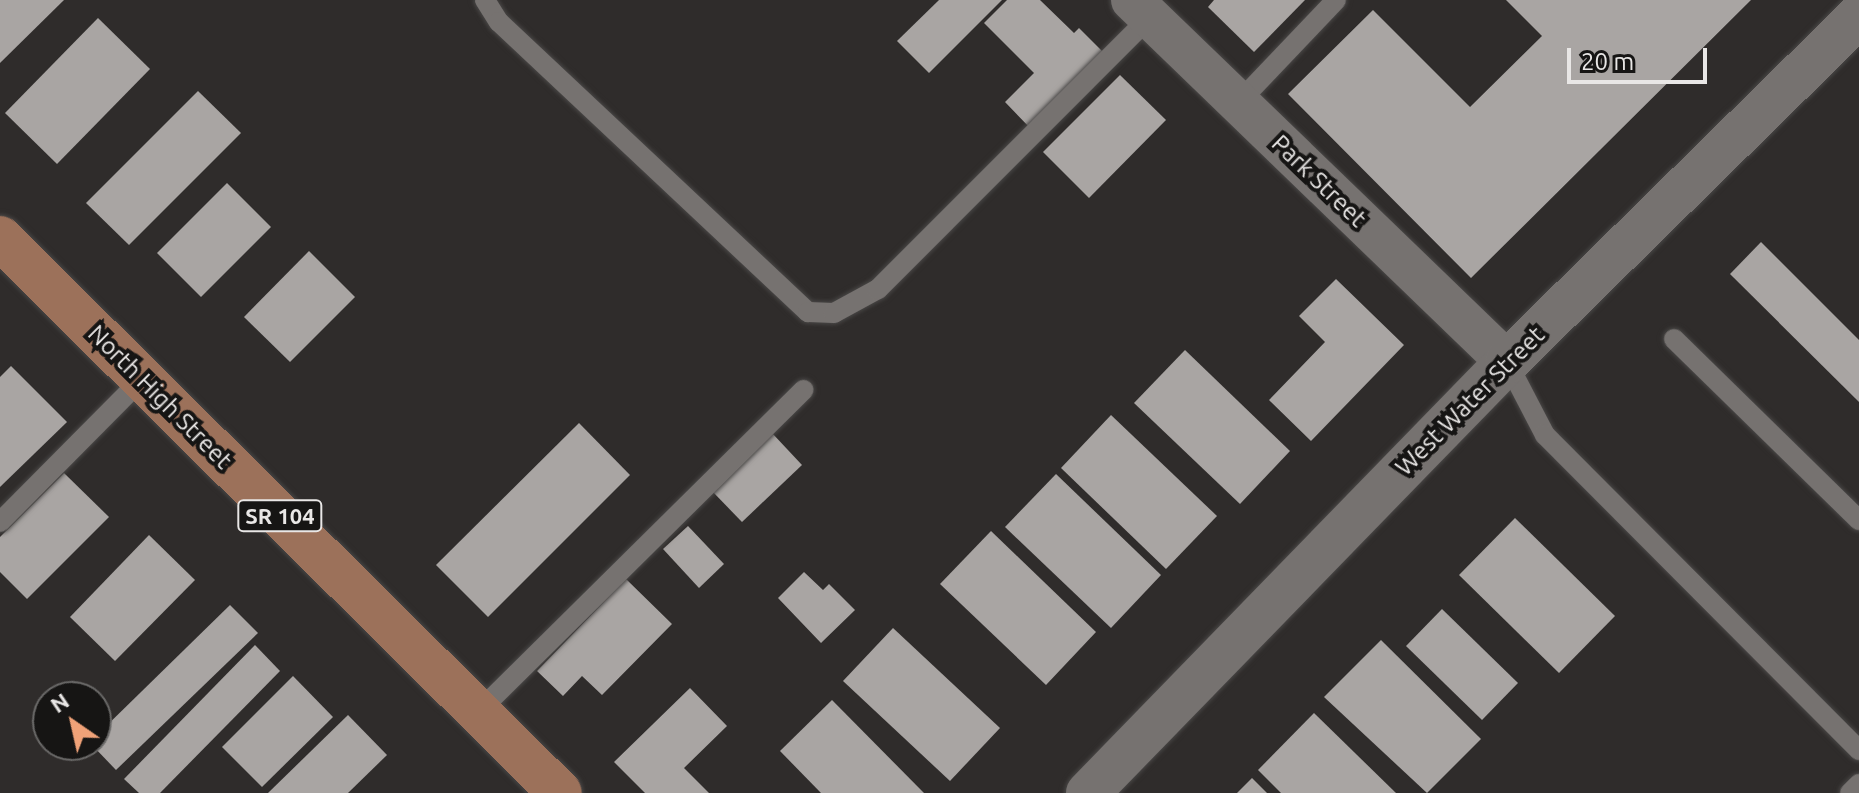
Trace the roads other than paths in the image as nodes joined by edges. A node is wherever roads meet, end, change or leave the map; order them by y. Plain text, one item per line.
1 (485, 0) edge
2 (1336, 0) edge
3 (1141, 9) edge
4 (1859, 16) edge
5 (1238, 103) junction
6 (0, 238) edge
7 (1674, 339) dead end
8 (1507, 362) junction
9 (142, 379) junction
10 (803, 390) dead end
11 (1859, 520) edge
12 (0, 522) edge
13 (478, 712) junction
14 (1859, 750) edge
15 (1859, 784) edge
16 (560, 793) edge
17 (1088, 793) edge
18 (1850, 793) edge

1 - 3 lane
2 - 5 lane
3 - 5 street, Park Street
4 - 8 street, West Water Street
5 - 8 street, Park Street
6 - 9 main road, North High Street / SR 104
7 - 11 lane
8 - 14 lane
8 - 17 street, West Water Street
9 - 12 lane
9 - 13 main road, North High Street / SR 104
10 - 13 lane
13 - 16 main road, North High Street / SR 104
15 - 18 lane

